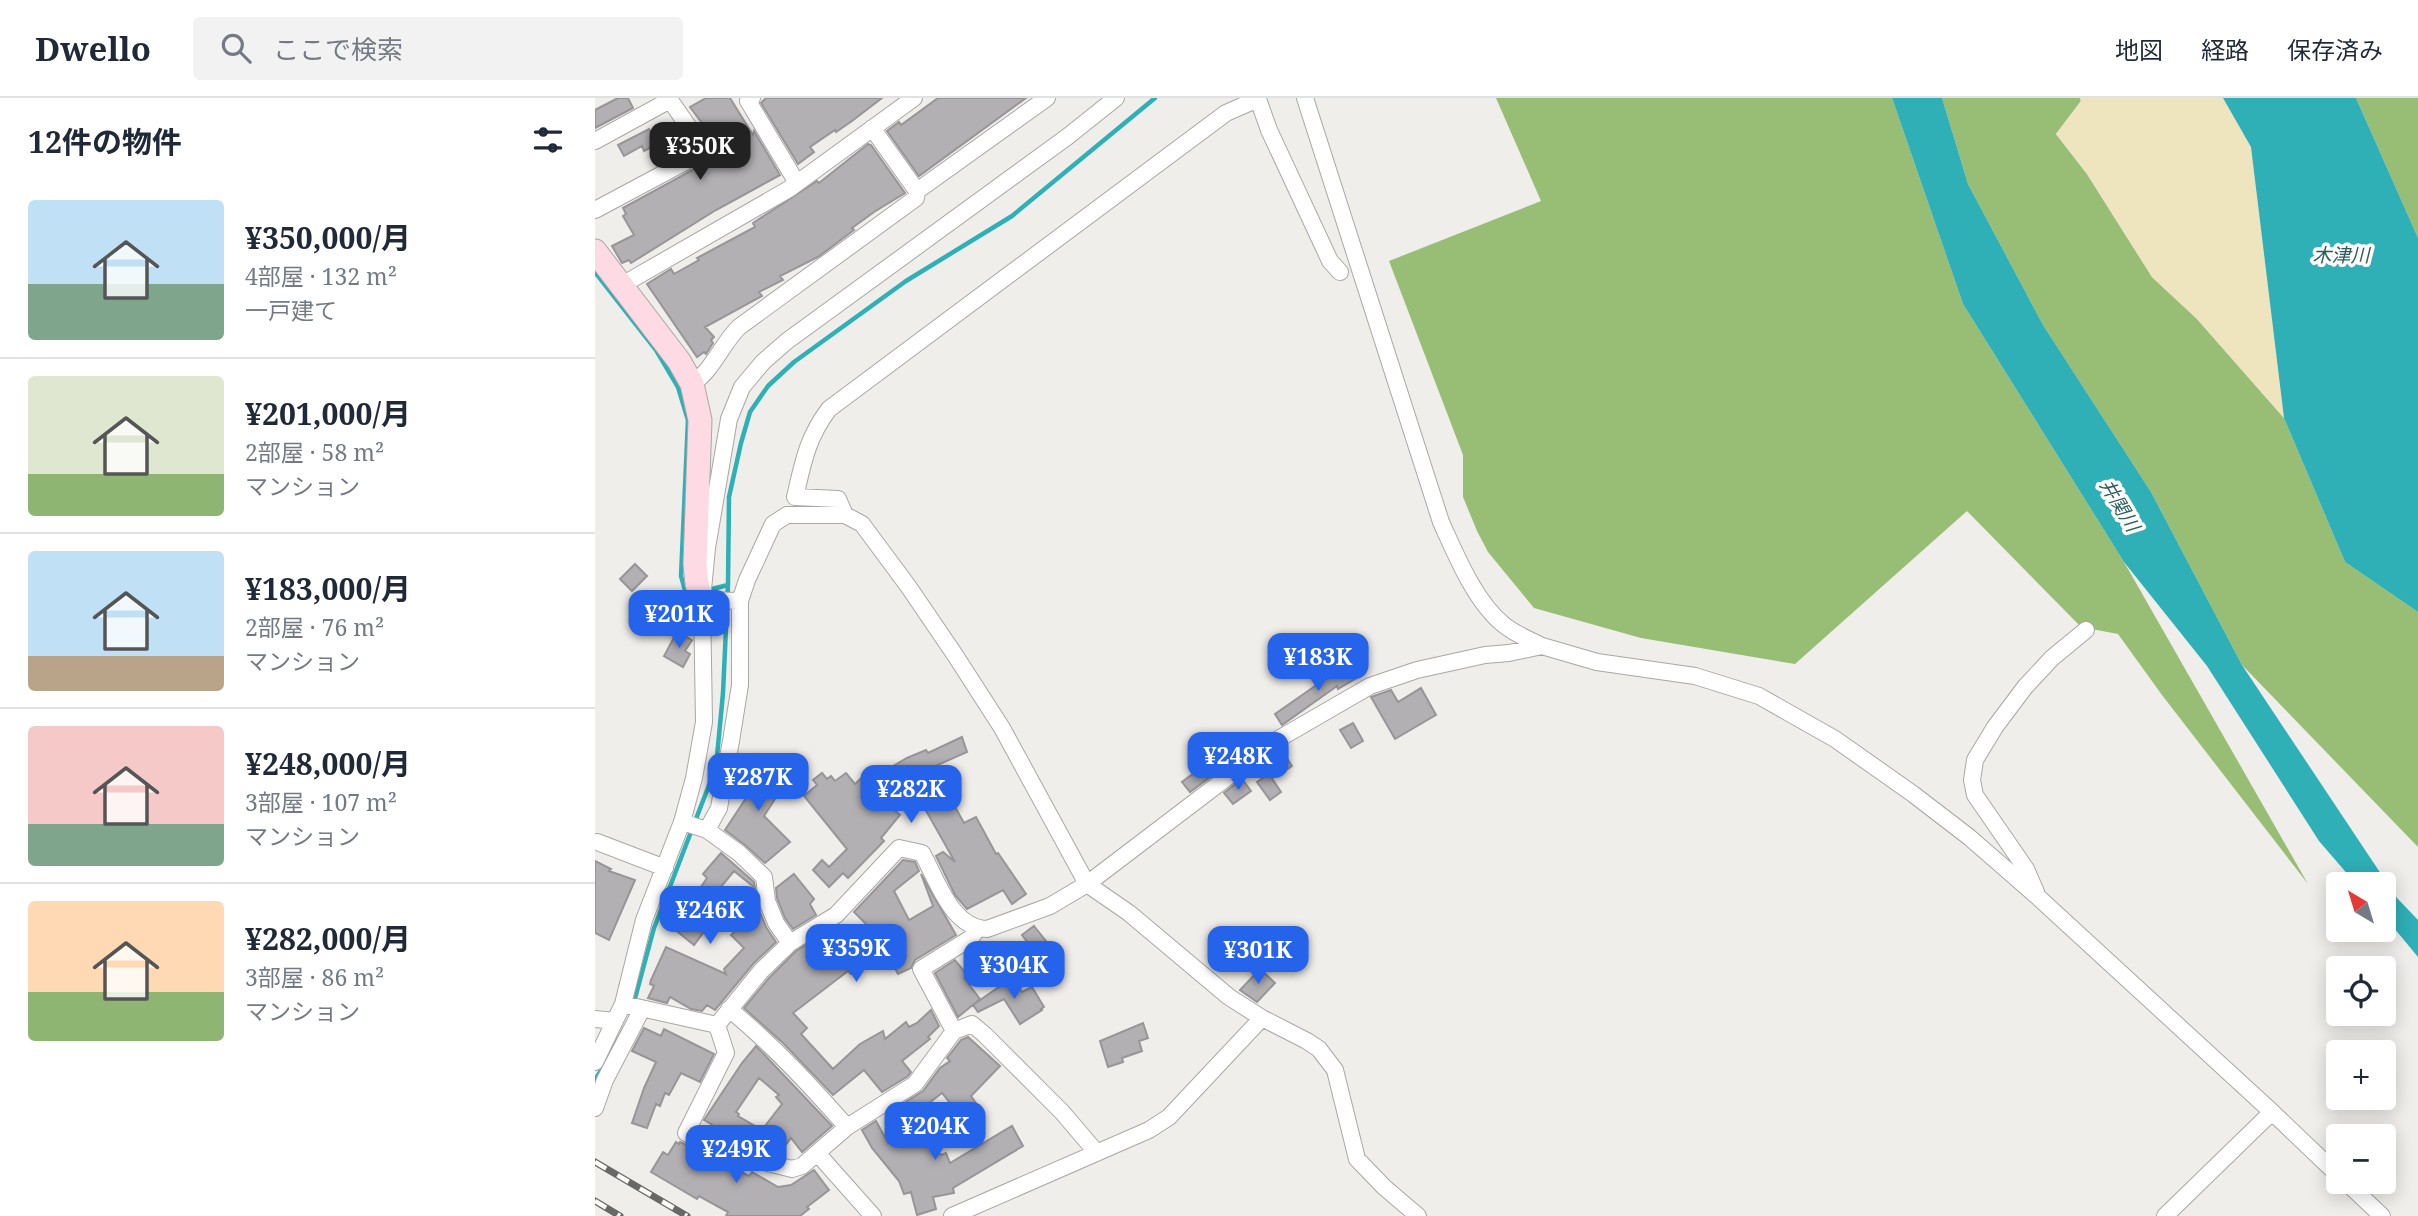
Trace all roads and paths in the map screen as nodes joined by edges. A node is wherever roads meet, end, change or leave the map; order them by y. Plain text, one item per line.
1 (914, 98) edge
2 (1047, 98) edge
3 (1116, 98) edge
4 (1305, 98) edge
5 (670, 99) edge
6 (749, 99) edge
7 (872, 128) junction
8 (595, 141) edge
9 (797, 183) junction
10 (917, 191) junction
11 (595, 210) edge
12 (595, 251) edge
13 (1340, 272) dead end
14 (622, 285) junction
15 (692, 384) junction
16 (845, 515) junction
17 (708, 600) junction
18 (736, 601) junction
19 (2087, 630) dead end
20 (1542, 646) junction
21 (685, 823) junction
22 (706, 830) junction
23 (597, 842) edge
24 (665, 868) junction
25 (1087, 884) junction
26 (2039, 898) junction
27 (978, 928) junction
28 (790, 943) junction
29 (633, 1007) junction
30 (729, 1009) junction
31 (1262, 1018) junction
32 (595, 1019) edge
33 (615, 1021) junction
34 (717, 1026) junction
35 (954, 1031) junction
36 (595, 1062) edge
37 (595, 1108) edge
38 (2272, 1112) junction
39 (847, 1127) junction
40 (817, 1153) junction
41 (1097, 1153) junction
42 (2326, 1164) edge
43 (2359, 1194) edge
44 (873, 1216) edge
45 (952, 1216) edge
46 (1418, 1216) edge
47 (2165, 1216) edge
48 (2382, 1216) edge

1 - 7 street
2 - 10 street
3 - 17 street
4 - 20 street
5 - 8 street
5 - 11 street
6 - 9 street
7 - 9 street
7 - 10 street
9 - 14 street
10 - 15 street
12 - 14 street
13 - 16 street
14 - 15 street
15 - 17 street
16 - 18 street
16 - 25 street
17 - 18 street
17 - 21 street
18 - 22 street
19 - 26 street
20 - 25 street
20 - 26 street
21 - 22 street
21 - 24 street
22 - 28 street
23 - 24 street
24 - 29 street
25 - 27 street
25 - 31 street
26 - 38 street
27 - 28 street
27 - 35 street
28 - 30 street
29 - 33 street
29 - 34 street
29 - 37 street
30 - 34 street
30 - 39 street
31 - 41 street
31 - 46 street
32 - 33 street
33 - 36 street
34 - 40 street
35 - 39 street
35 - 41 street
38 - 42 street
38 - 47 street
39 - 40 street
40 - 44 street
41 - 45 street
43 - 48 street

